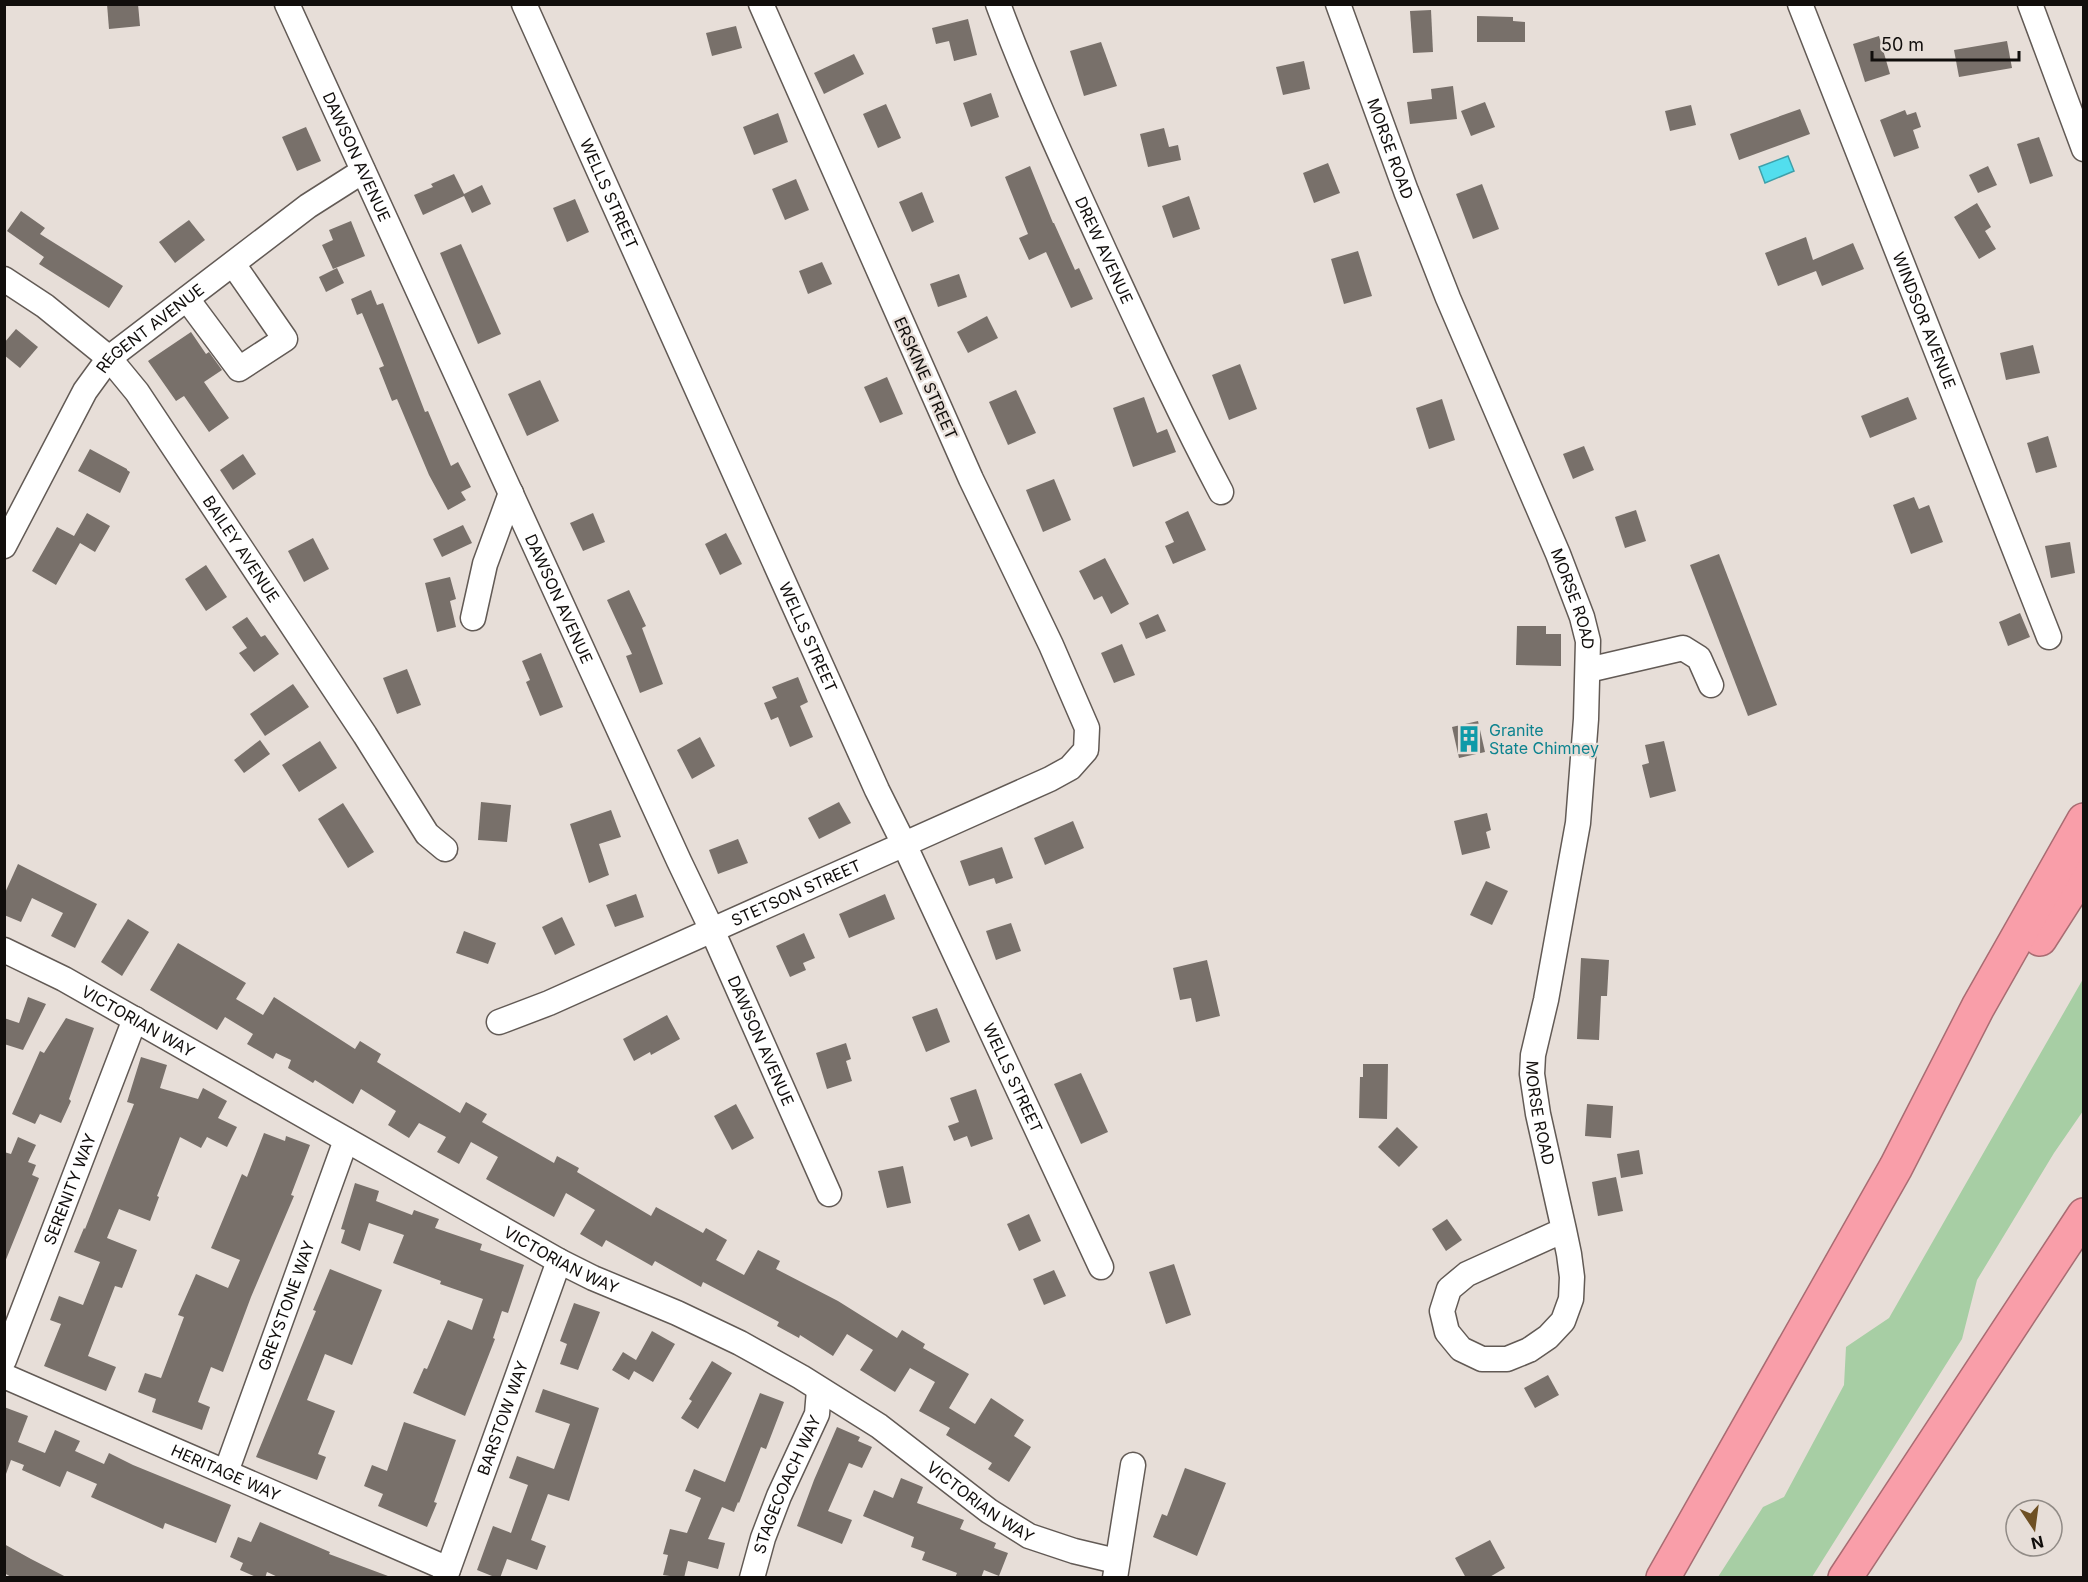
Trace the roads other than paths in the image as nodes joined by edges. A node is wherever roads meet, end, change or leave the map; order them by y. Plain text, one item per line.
1 (287, 4) edge
2 (524, 4) edge
3 (761, 4) edge
4 (998, 4) edge
5 (1338, 4) edge
6 (1800, 4) edge
7 (2030, 4) edge
8 (2084, 149) edge
9 (363, 171) junction
10 (233, 264) junction
11 (4, 279) edge
12 (187, 299) junction
13 (109, 358) junction
14 (1221, 492) dead end
15 (511, 493) junction
16 (4, 546) edge
17 (473, 618) dead end
18 (2049, 637) dead end
19 (1588, 670) junction
20 (1711, 685) dead end
21 (1086, 750) joint
22 (2084, 820) edge
23 (904, 844) junction
24 (445, 849) dead end
25 (2084, 870) edge
26 (712, 930) junction
27 (4, 950) edge
28 (135, 1019) junction
29 (499, 1022) dead end
30 (346, 1140) junction
31 (1896, 1167) junction
32 (829, 1194) dead end
33 (2084, 1215) edge
34 (1564, 1230) junction
35 (560, 1261) junction
36 (1101, 1267) dead end
37 (4, 1360) edge
38 (4, 1376) edge
39 (819, 1390) junction
40 (1133, 1465) dead end
41 (226, 1472) junction
42 (1115, 1569) edge
43 (446, 1573) edge
44 (752, 1578) edge
45 (1663, 1578) edge
46 (1845, 1578) edge

1 - 9 street, DAWSON AVENUE
2 - 23 street, WELLS STREET
3 - 21 street, ERSKINE STREET
4 - 14 street, DREW AVENUE
5 - 19 street, MORSE ROAD
6 - 18 street, WINDSOR AVENUE
7 - 8 street
9 - 10 street, REGENT AVENUE
9 - 15 street, DAWSON AVENUE
10 - 12 street, REGENT AVENUE
10 - 12 street
11 - 13 street, BAILEY AVENUE
12 - 13 street, REGENT AVENUE
13 - 16 street, REGENT AVENUE
13 - 24 street, BAILEY AVENUE
15 - 17 street
15 - 26 street, DAWSON AVENUE
19 - 20 street
19 - 34 street, MORSE ROAD
21 - 23 street, STETSON STREET
22 - 31 highway
23 - 26 street, STETSON STREET
23 - 36 street, WELLS STREET
25 - 31 highway
26 - 29 street, STETSON STREET
26 - 32 street, DAWSON AVENUE
27 - 28 street, VICTORIAN WAY
28 - 30 street, VICTORIAN WAY
28 - 37 street, SERENITY WAY
30 - 35 street, VICTORIAN WAY
30 - 41 street, GREYSTONE WAY
31 - 45 highway
33 - 46 highway
34 - 34 street, MORSE ROAD
35 - 39 street, VICTORIAN WAY
35 - 43 street, BARSTOW WAY
38 - 41 street, HERITAGE WAY
39 - 42 street, VICTORIAN WAY
39 - 44 street, STAGECOACH WAY
40 - 42 street
41 - 43 street, HERITAGE WAY

